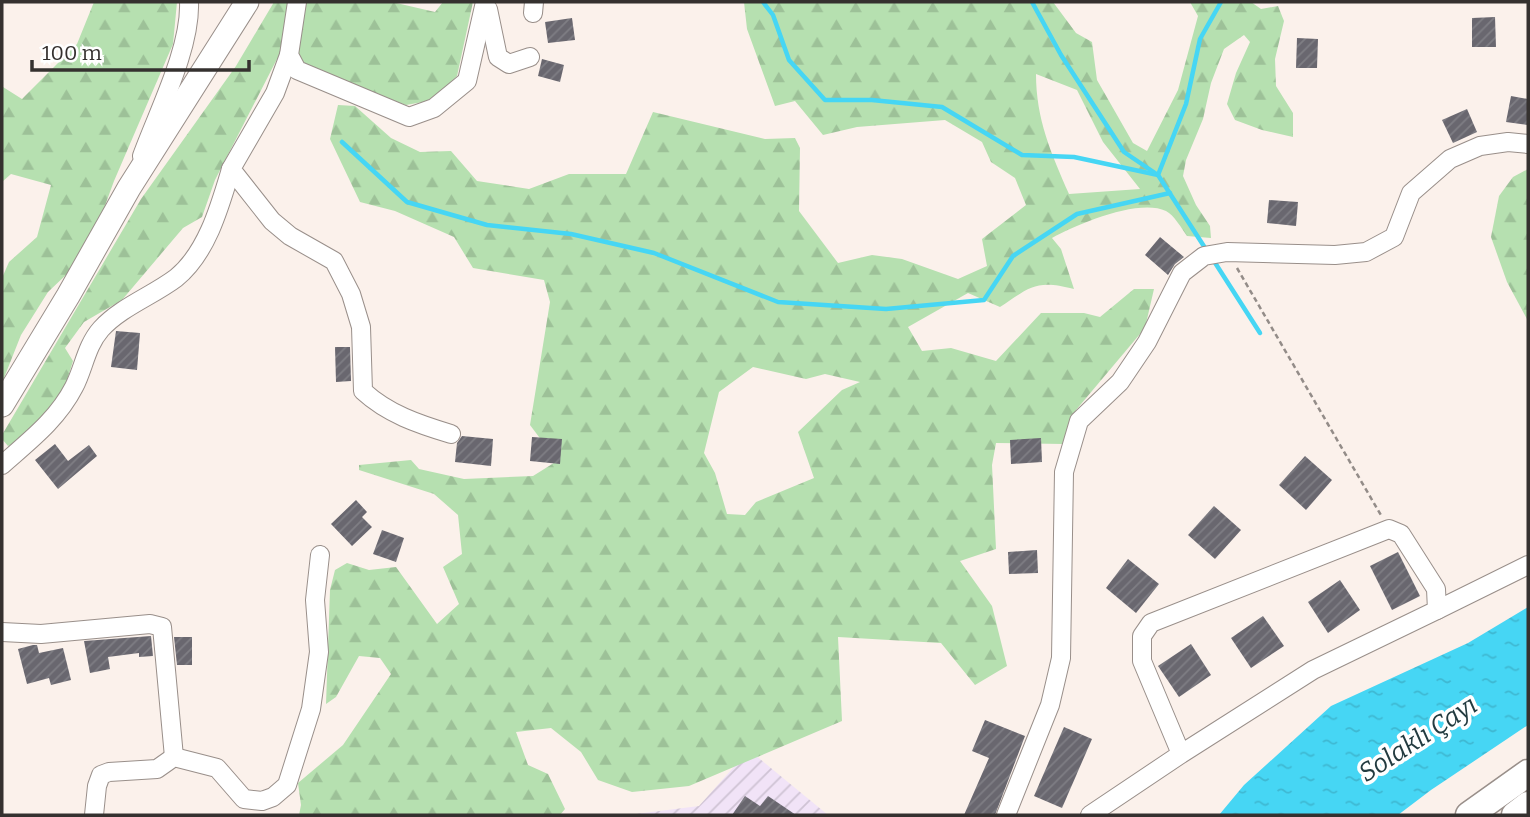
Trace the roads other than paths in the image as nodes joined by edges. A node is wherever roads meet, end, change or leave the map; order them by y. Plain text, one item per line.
1 (189, 2) edge
2 (247, 2) edge
3 (298, 2) edge
4 (486, 2) edge
5 (289, 55) junction
6 (530, 57) dead end
7 (1528, 144) edge
8 (231, 169) junction
9 (129, 188) junction
10 (2, 405) edge
11 (451, 434) dead end
12 (2, 465) edge
13 (320, 555) dead end
14 (1528, 565) edge
15 (1437, 610) junction
16 (2, 632) edge
17 (1181, 754) junction
18 (174, 757) junction
19 (1528, 773) edge
20 (1528, 805) edge
21 (257, 808) edge
22 (94, 815) edge
23 (1006, 815) edge
24 (1090, 815) edge
25 (1469, 815) edge
26 (1515, 815) edge

1 - 9 street
2 - 9 main road
3 - 5 street
4 - 5 street
4 - 6 street
5 - 8 street
7 - 23 street
8 - 11 street
8 - 12 street
9 - 10 main road
13 - 21 street
14 - 15 street
15 - 17 street
15 - 17 street
16 - 18 street
17 - 24 street
18 - 21 street
18 - 22 street
19 - 25 highway
20 - 26 highway

